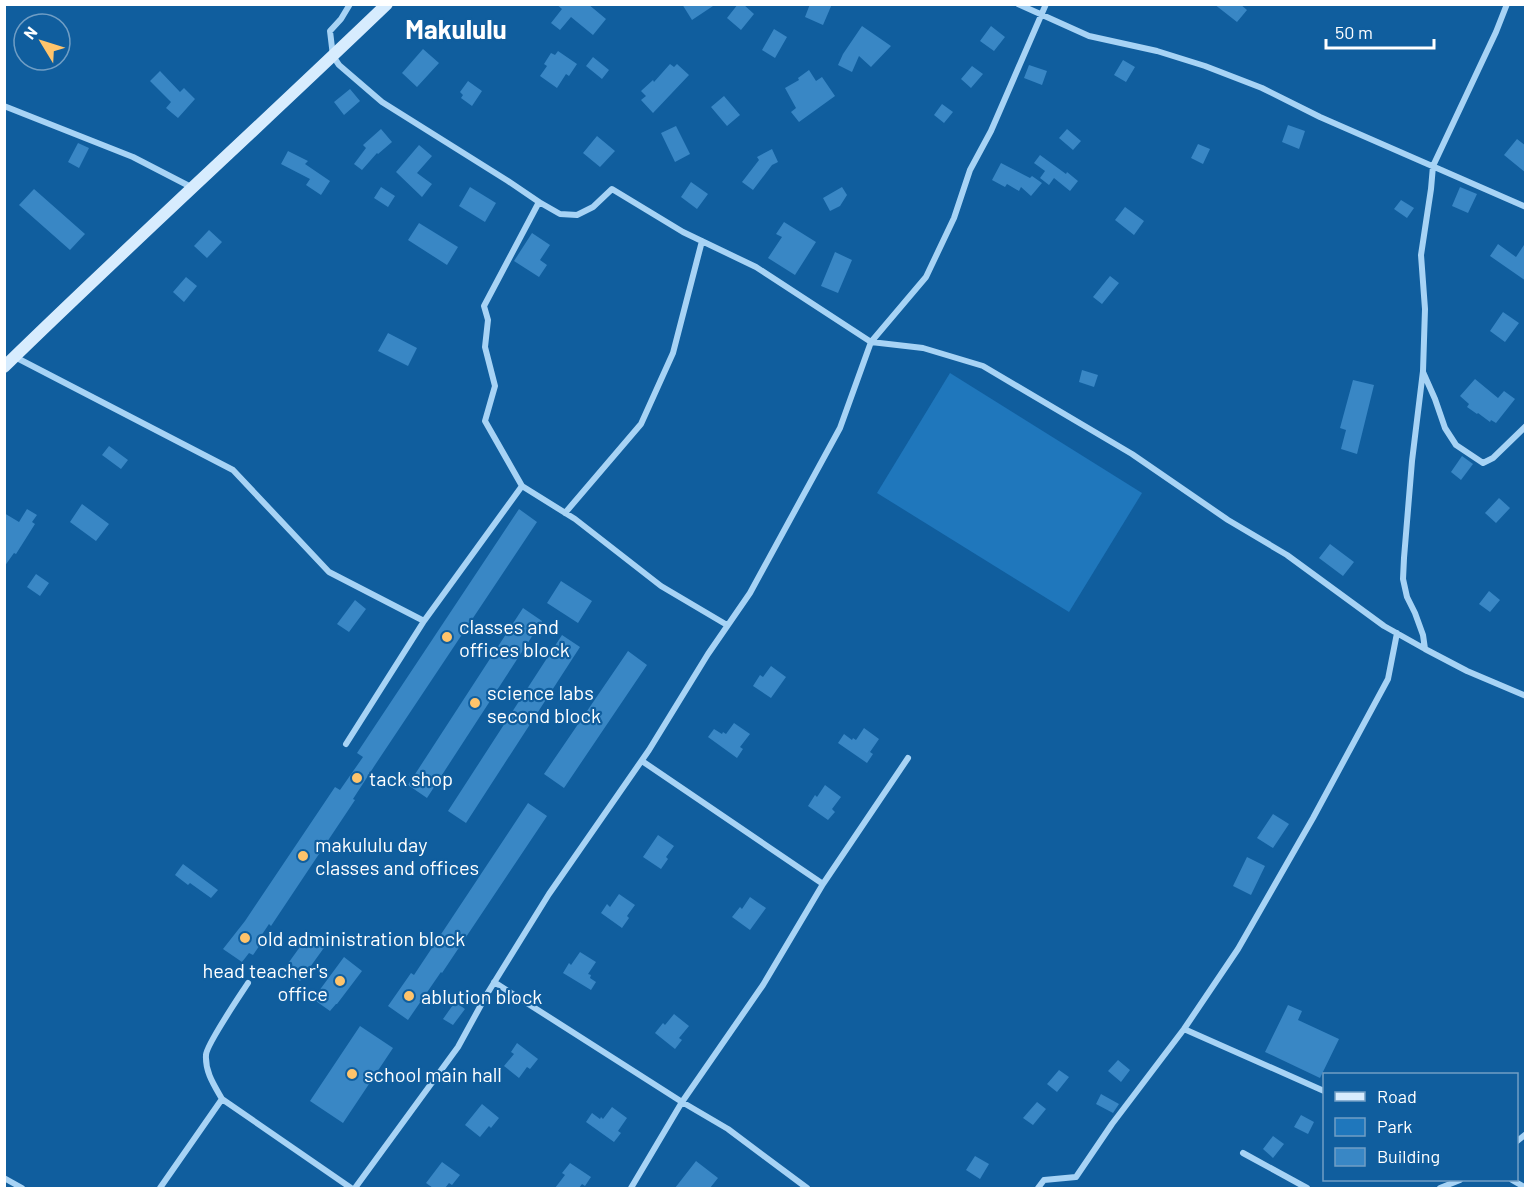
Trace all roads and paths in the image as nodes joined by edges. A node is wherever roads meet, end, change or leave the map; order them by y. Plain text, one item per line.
1 (350, 4) edge
2 (387, 4) edge
3 (1018, 4) edge
4 (1046, 4) edge
5 (1507, 4) edge
6 (1041, 14) junction
7 (333, 56) junction
8 (4, 106) edge
9 (1433, 166) junction
10 (193, 188) junction
11 (539, 202) junction
12 (1526, 207) edge
13 (702, 241) junction
14 (872, 342) junction
15 (15, 357) junction
16 (4, 367) edge
17 (1423, 371) junction
18 (1526, 426) edge
19 (522, 486) junction
20 (565, 513) junction
21 (424, 621) junction
22 (727, 625) junction
23 (1397, 633) junction
24 (1425, 649) junction
25 (1526, 696) edge
26 (346, 744) dead end
27 (908, 758) dead end
28 (642, 761) junction
29 (823, 884) junction
30 (248, 982) dead end
31 (494, 982) junction
32 (1184, 1029) junction
33 (1323, 1091) edge
34 (222, 1099) junction
35 (682, 1102) junction
36 (1243, 1153) dead end
37 (4, 1178) edge
38 (1456, 1181) edge
39 (22, 1188) edge
40 (160, 1188) edge
41 (353, 1188) edge
42 (631, 1188) edge
43 (807, 1188) edge
44 (1038, 1188) edge
45 (1307, 1188) edge
46 (1440, 1188) edge

1 - 7 street
2 - 7 street
3 - 6 street
4 - 6 street
5 - 9 street
6 - 9 street
6 - 14 street
7 - 10 street
7 - 11 street
8 - 10 street
9 - 12 street
9 - 17 street
10 - 15 street
11 - 13 street
11 - 19 street
13 - 14 street
13 - 20 street
14 - 22 street
14 - 23 street
15 - 16 street
15 - 21 street
17 - 18 street
17 - 24 street
19 - 20 street
19 - 21 street
20 - 22 street
21 - 26 street
22 - 28 street
23 - 24 street
23 - 32 street
24 - 25 street
27 - 29 street
28 - 29 street
28 - 31 street
29 - 35 street
30 - 34 street
31 - 35 street
31 - 41 street
32 - 33 street
32 - 44 street
34 - 40 street
34 - 41 street
35 - 42 street
35 - 43 street
36 - 45 street
37 - 39 street
38 - 46 street

